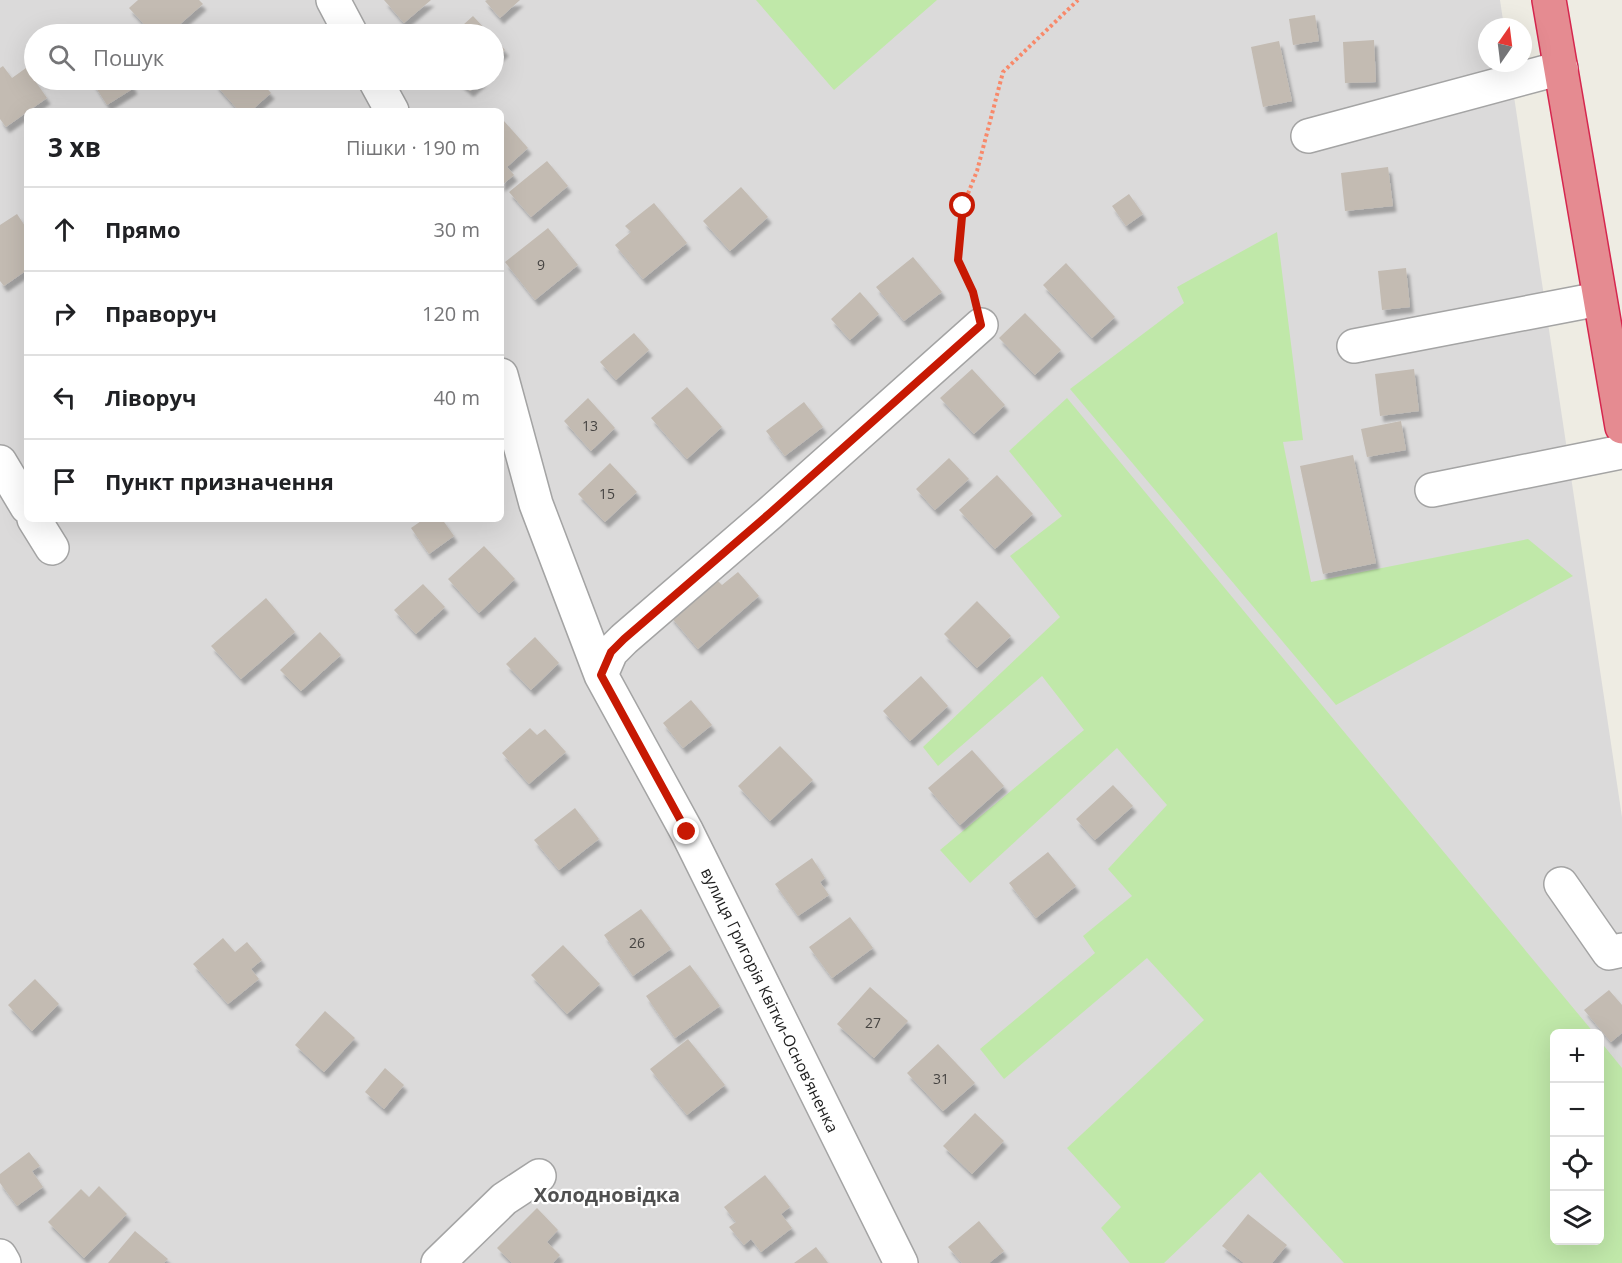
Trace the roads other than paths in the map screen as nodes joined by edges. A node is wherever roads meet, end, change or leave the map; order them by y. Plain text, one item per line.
1 (333, 0) edge
2 (1549, 0) edge
3 (346, 24) edge
4 (1561, 68) junction
5 (380, 90) edge
6 (390, 108) edge
7 (1308, 136) dead end
8 (1599, 299) junction
9 (981, 325) road end
10 (1354, 346) dead end
11 (504, 386) edge
12 (1622, 427) edge
13 (1622, 452) edge
14 (0, 462) edge
15 (1432, 489) dead end
16 (24, 502) edge
17 (36, 522) edge
18 (52, 548) dead end
19 (601, 675) junction
20 (1561, 884) dead end
21 (1622, 950) edge
22 (538, 1176) dead end
23 (0, 1256) edge
24 (4, 1263) edge
25 (438, 1263) edge
26 (901, 1263) edge

1 - 3 street
2 - 4 highway
4 - 7 street
4 - 8 highway
5 - 6 street
8 - 10 street
8 - 12 highway
9 - 19 street
11 - 19 street, вулиця Григорія Квітки-Основʼяненка
13 - 15 street
14 - 16 street
17 - 18 street
19 - 26 street, вулиця Григорія Квітки-Основʼяненка
20 - 21 street
22 - 25 street
23 - 24 street

